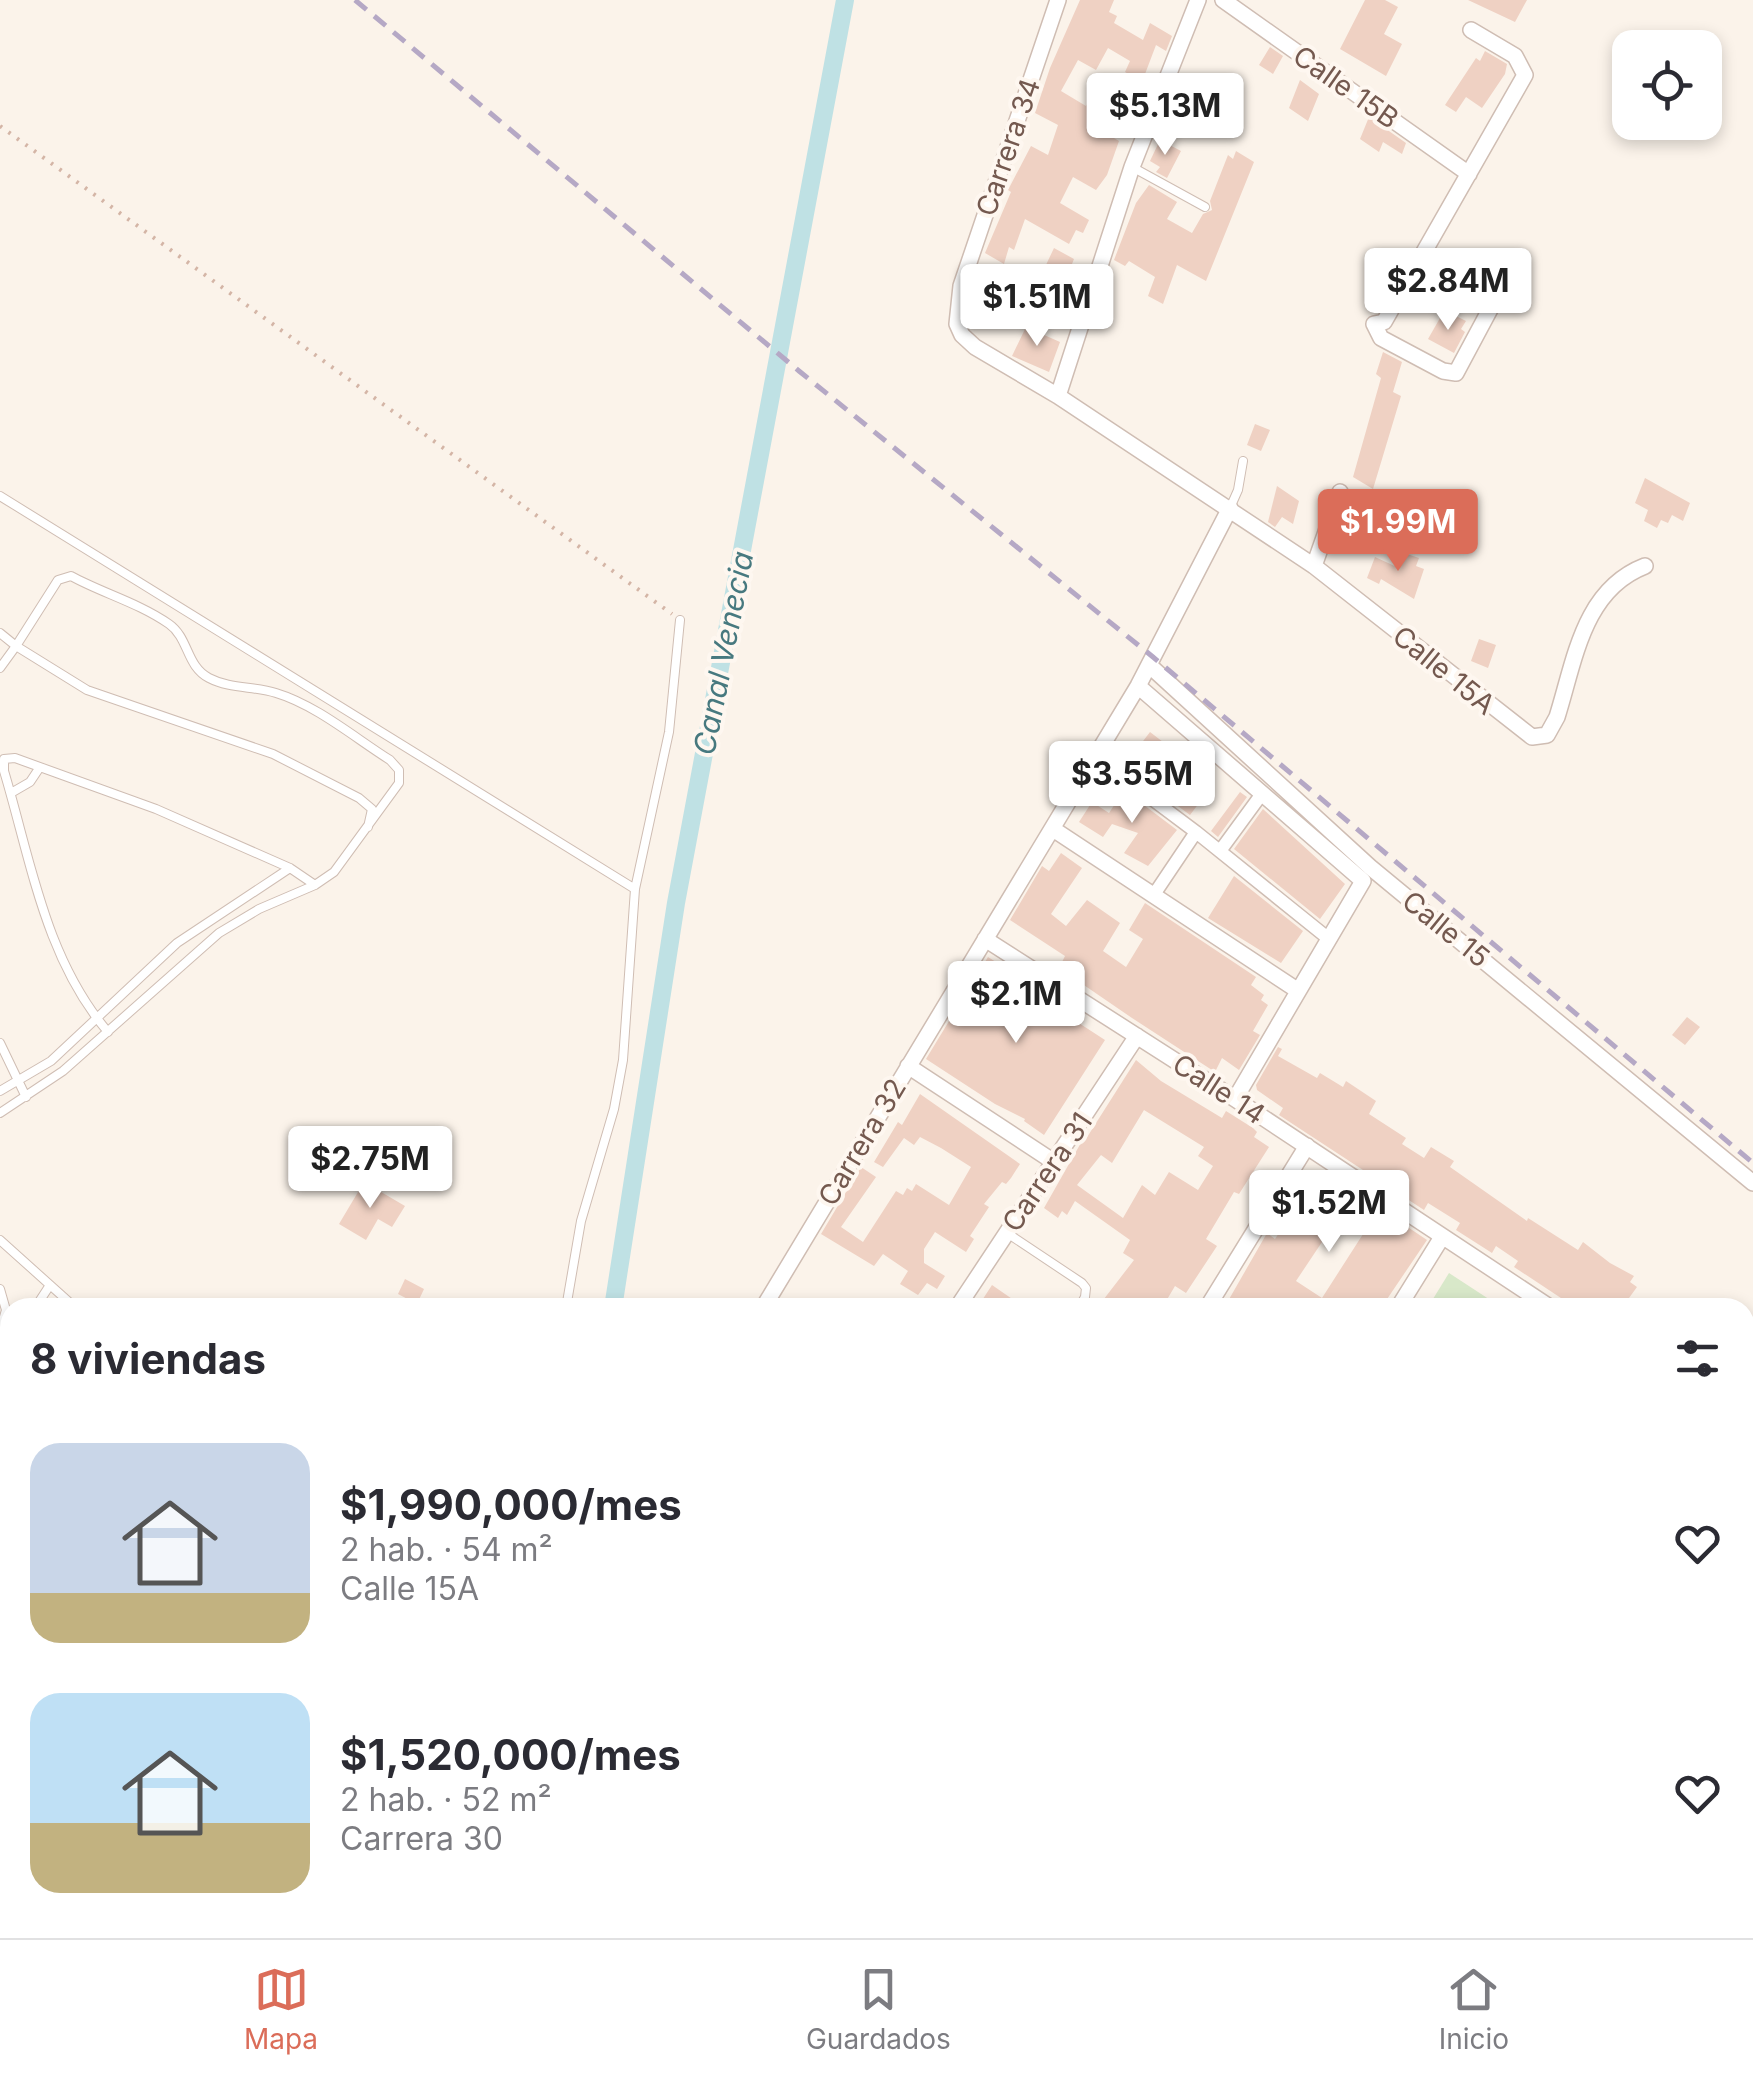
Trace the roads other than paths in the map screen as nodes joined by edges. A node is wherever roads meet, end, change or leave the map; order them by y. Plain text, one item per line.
1 (1058, 0) edge
2 (1198, 0) edge
3 (1223, 0) edge
4 (1471, 30) dead end
5 (1132, 167) junction
6 (1468, 174) junction
7 (1205, 207) dead end
8 (1503, 286) dead end
9 (975, 347) joint
10 (1058, 396) junction
11 (1242, 461) dead end
12 (1340, 492) dead end
13 (0, 496) edge
14 (1230, 508) junction
15 (1314, 566) junction
16 (1645, 566) dead end
17 (680, 620) road end
18 (0, 633) edge
19 (16, 646) junction
20 (1149, 665) junction
21 (0, 668) edge
22 (1138, 686) junction
23 (1096, 757) junction
24 (40, 767) junction
25 (10, 794) junction
26 (1260, 795) junction
27 (368, 828) junction
28 (1053, 830) junction
29 (1196, 832) junction
30 (1220, 851) junction
31 (290, 868) junction
32 (316, 884) junction
33 (635, 889) junction
34 (1153, 896) junction
35 (985, 939) junction
36 (1328, 939) junction
37 (1297, 990) junction
38 (97, 1019) junction
39 (108, 1032) junction
40 (1137, 1036) junction
41 (0, 1044) edge
42 (908, 1066) junction
43 (18, 1082) junction
44 (0, 1092) edge
45 (26, 1097) junction
46 (1235, 1099) junction
47 (0, 1113) edge
48 (1307, 1146) junction
49 (1054, 1162) junction
50 (1753, 1182) edge
51 (1006, 1234) junction
52 (1442, 1237) junction
53 (0, 1240) edge
54 (50, 1285) junction
55 (42, 1298) edge
56 (62, 1298) edge
57 (568, 1298) edge
58 (769, 1298) edge
59 (964, 1298) edge
60 (1085, 1298) edge
61 (1213, 1298) edge
62 (1404, 1298) edge
63 (1536, 1298) edge

1 - 9 street, Carrera 34
2 - 5 street
3 - 6 street, Calle 15B
4 - 6 street
5 - 7 lane
5 - 10 street
6 - 8 street
9 - 10 street, Calle 15A
10 - 14 street, Calle 15A
11 - 14 lane
12 - 15 street
13 - 33 lane
14 - 15 street, Calle 15A
14 - 20 street, Carrera 32
15 - 16 street, Calle 15A
17 - 33 lane
18 - 19 lane
19 - 21 lane
19 - 27 lane
19 - 27 lane
20 - 22 street, Carrera 32
20 - 50 street, Calle 15
22 - 23 street, Carrera 32
22 - 26 street
23 - 28 street, Carrera 32
23 - 29 street
24 - 25 lane
24 - 25 lane
24 - 31 lane
25 - 38 lane
26 - 30 street
26 - 36 street
27 - 32 lane
28 - 34 street
28 - 35 street, Carrera 32
29 - 30 street
29 - 34 street
30 - 36 street
31 - 32 lane
31 - 38 lane
32 - 39 lane
33 - 57 lane
34 - 37 street
35 - 40 street, Calle 14
35 - 42 street, Carrera 32
36 - 37 street
37 - 46 street
38 - 39 lane
38 - 43 lane
39 - 45 lane
40 - 46 street, Calle 14
40 - 49 street, Carrera 31
41 - 43 lane
42 - 49 street
42 - 58 street, Carrera 32
43 - 44 lane
43 - 45 lane
45 - 47 lane
46 - 48 street, Calle 14
48 - 52 street, Calle 14
48 - 61 street
49 - 51 street, Carrera 31
51 - 59 street, Carrera 31
51 - 60 lane
52 - 62 street
52 - 63 street, Calle 14
53 - 54 lane
54 - 55 lane
54 - 56 lane

